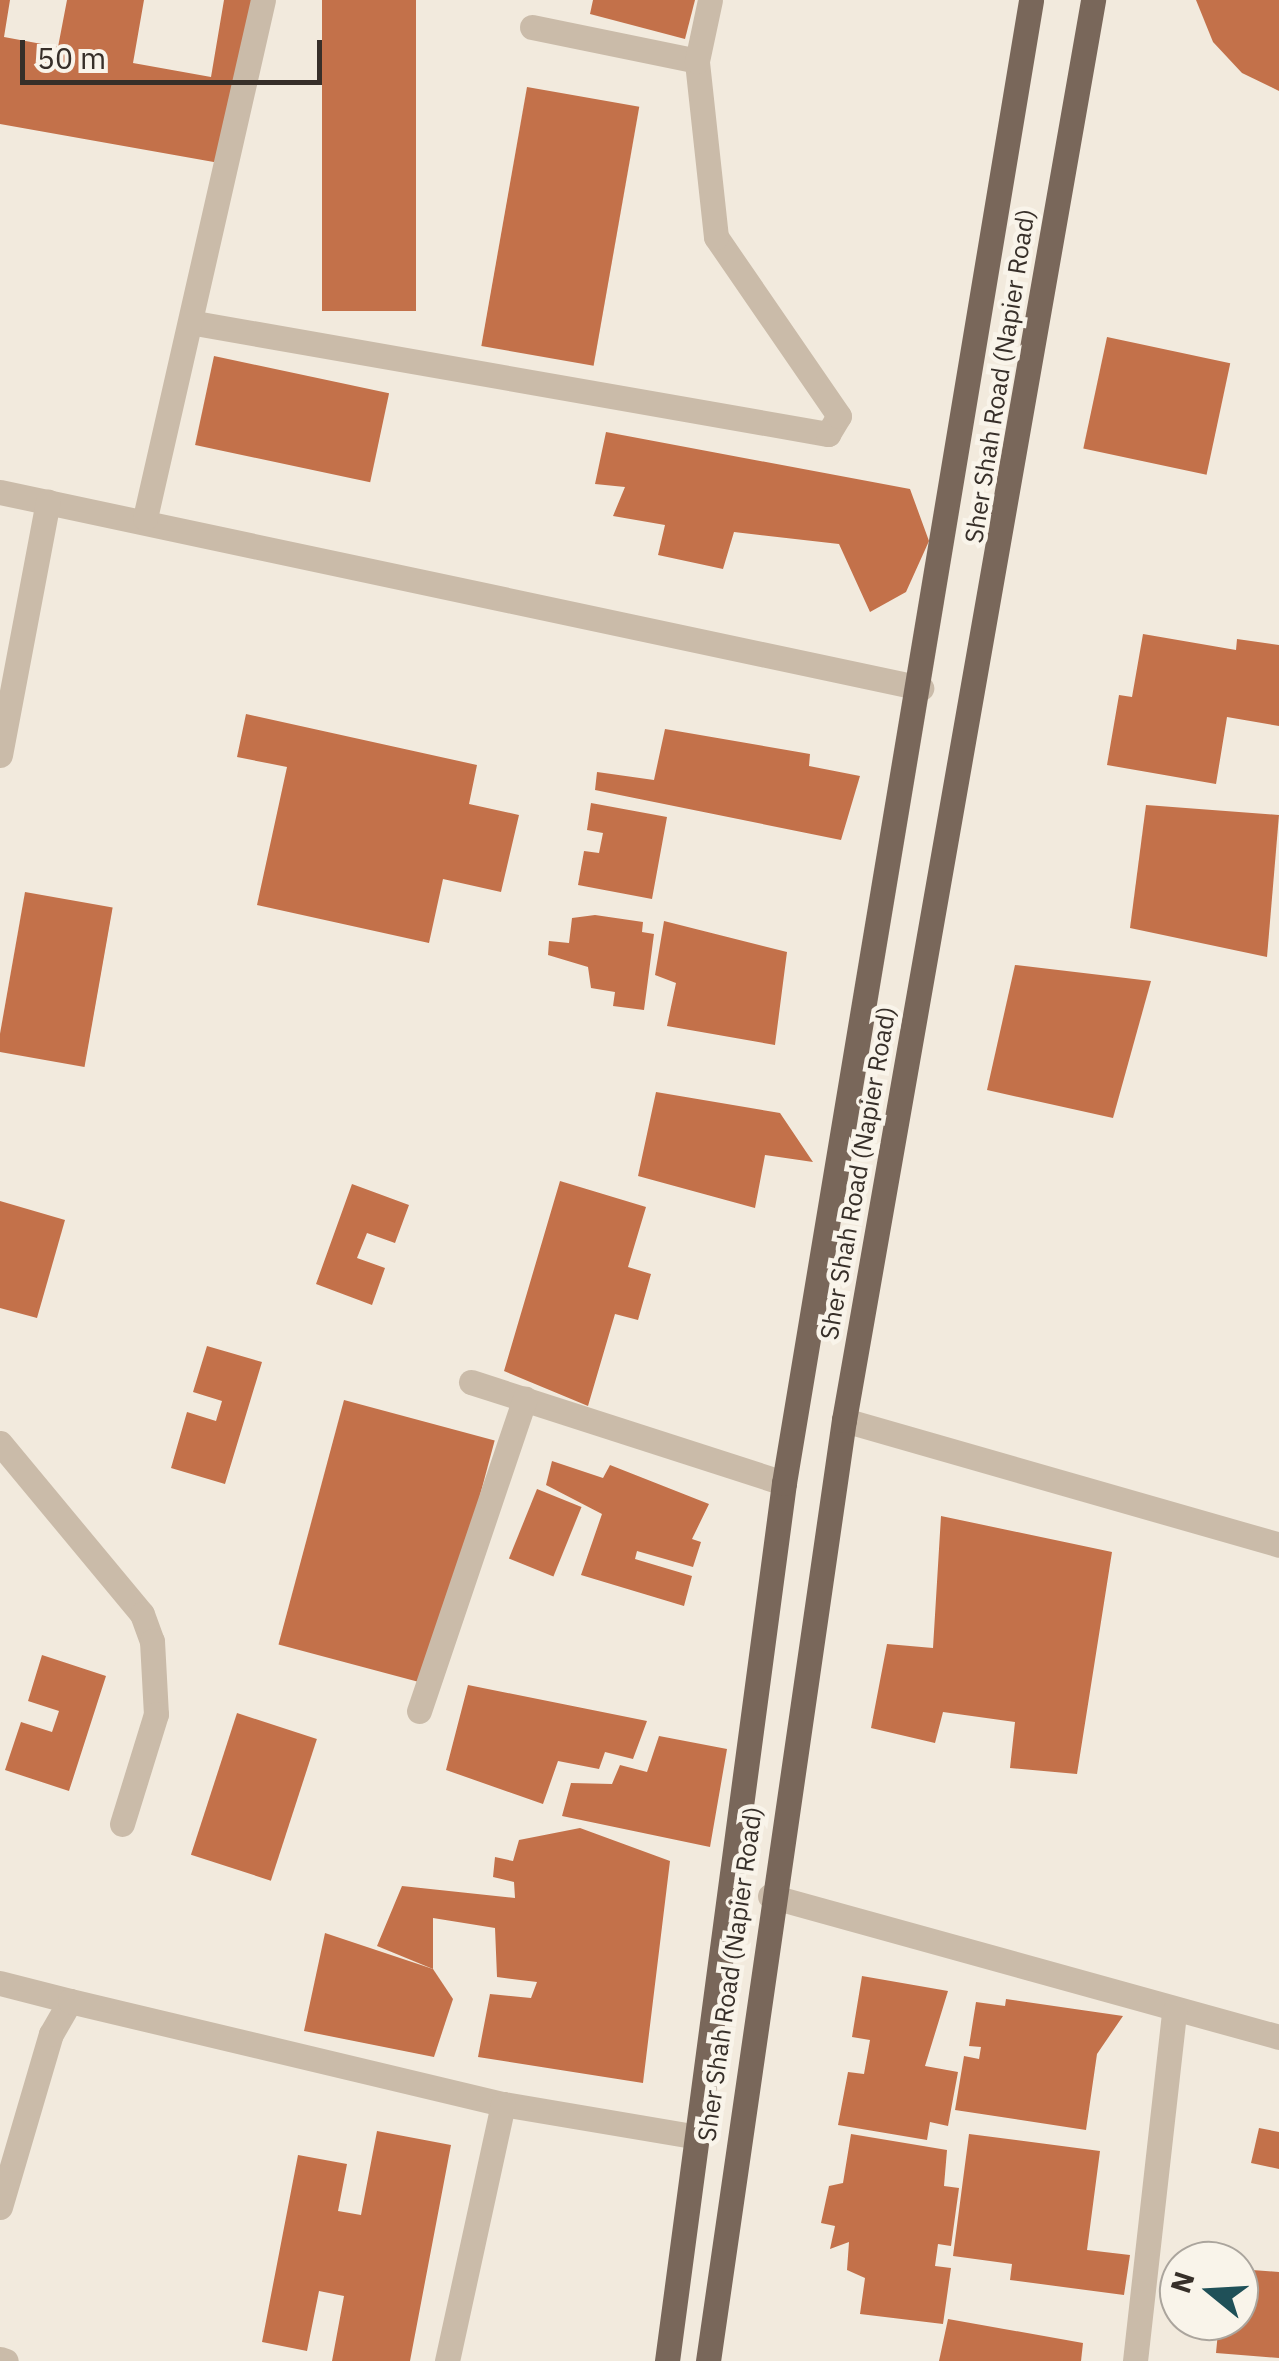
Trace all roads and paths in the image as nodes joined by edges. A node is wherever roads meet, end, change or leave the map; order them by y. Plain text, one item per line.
1 (263, 0) edge
2 (710, 0) edge
3 (1031, 0) edge
4 (1093, 0) edge
5 (532, 27) dead end
6 (697, 61) junction
7 (195, 323) junction
8 (0, 492) edge
9 (48, 501) junction
10 (145, 518) junction
11 (921, 688) junction
12 (0, 754) edge
13 (471, 1382) dead end
14 (525, 1398) junction
15 (844, 1420) junction
16 (0, 1443) edge
17 (784, 1484) junction
18 (1279, 1544) edge
19 (419, 1711) dead end
20 (122, 1824) dead end
21 (770, 1896) junction
22 (1, 1986) edge
23 (70, 2002) junction
24 (1174, 2011) junction
25 (1279, 2037) edge
26 (503, 2104) junction
27 (692, 2136) junction
28 (0, 2207) edge
29 (448, 2361) edge
30 (667, 2361) edge
31 (708, 2361) edge
32 (1135, 2361) edge

1 - 7 street
2 - 6 street
3 - 11 main road, Sher Shah Road (Napier Road)
4 - 15 main road, Sher Shah Road (Napier Road)
5 - 6 street
6 - 7 street
7 - 10 street
8 - 9 street
9 - 10 street
9 - 12 street
10 - 11 street
11 - 17 main road, Sher Shah Road (Napier Road)
13 - 14 street
14 - 17 street
14 - 19 street
15 - 18 street
15 - 21 main road, Sher Shah Road (Napier Road)
16 - 20 street
17 - 27 main road, Sher Shah Road (Napier Road)
21 - 24 street
21 - 31 main road, Sher Shah Road (Napier Road)
22 - 23 street
23 - 26 street
23 - 28 street
24 - 25 street
24 - 32 street
26 - 27 street
26 - 29 street
27 - 30 main road, Sher Shah Road (Napier Road)

